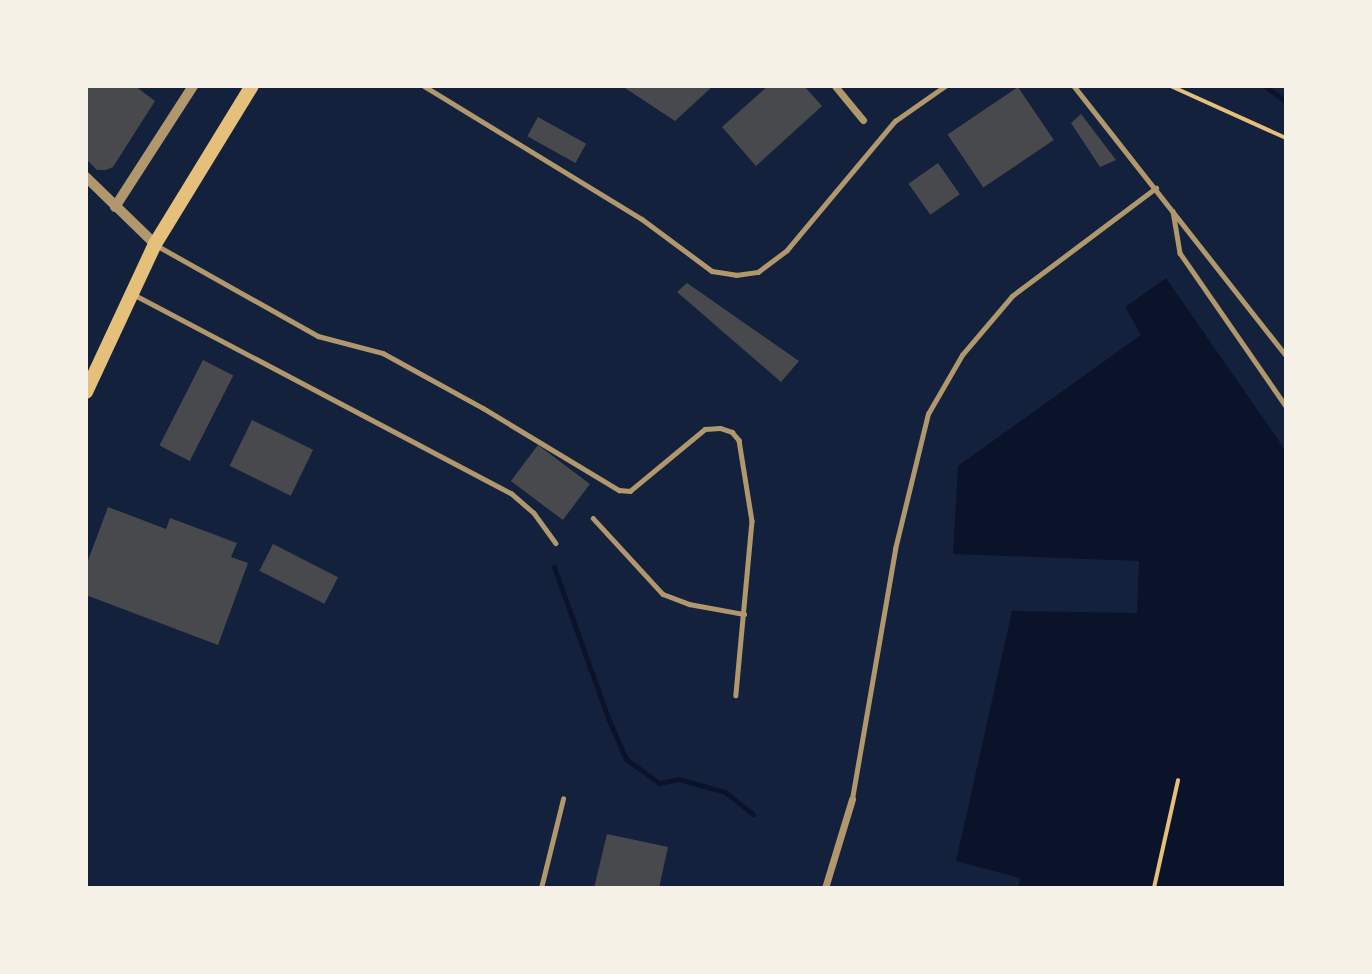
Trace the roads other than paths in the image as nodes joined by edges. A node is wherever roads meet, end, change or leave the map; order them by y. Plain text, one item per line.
1 (193, 86) edge
2 (252, 86) edge
3 (424, 86) edge
4 (835, 86) edge
5 (944, 86) edge
6 (1074, 86) edge
7 (863, 120) dead end
8 (86, 177) edge
9 (1156, 188) junction
10 (115, 207) junction
11 (1173, 210) junction
12 (155, 244) junction
13 (132, 294) junction
14 (1286, 355) edge
15 (86, 392) edge
16 (1286, 406) edge
17 (593, 518) dead end
18 (556, 543) dead end
19 (744, 614) junction
20 (737, 695) dead end
21 (562, 799) dead end
22 (852, 799) joint
23 (541, 888) edge
24 (825, 888) edge

1 - 10 street
2 - 12 highway
3 - 5 lane
4 - 7 street
6 - 9 lane
8 - 10 street
9 - 11 lane
9 - 22 lane
10 - 12 street
11 - 14 lane
11 - 16 lane
12 - 13 highway
12 - 19 lane
13 - 15 highway
13 - 18 lane
17 - 19 lane
19 - 20 lane
21 - 23 lane
22 - 24 street

